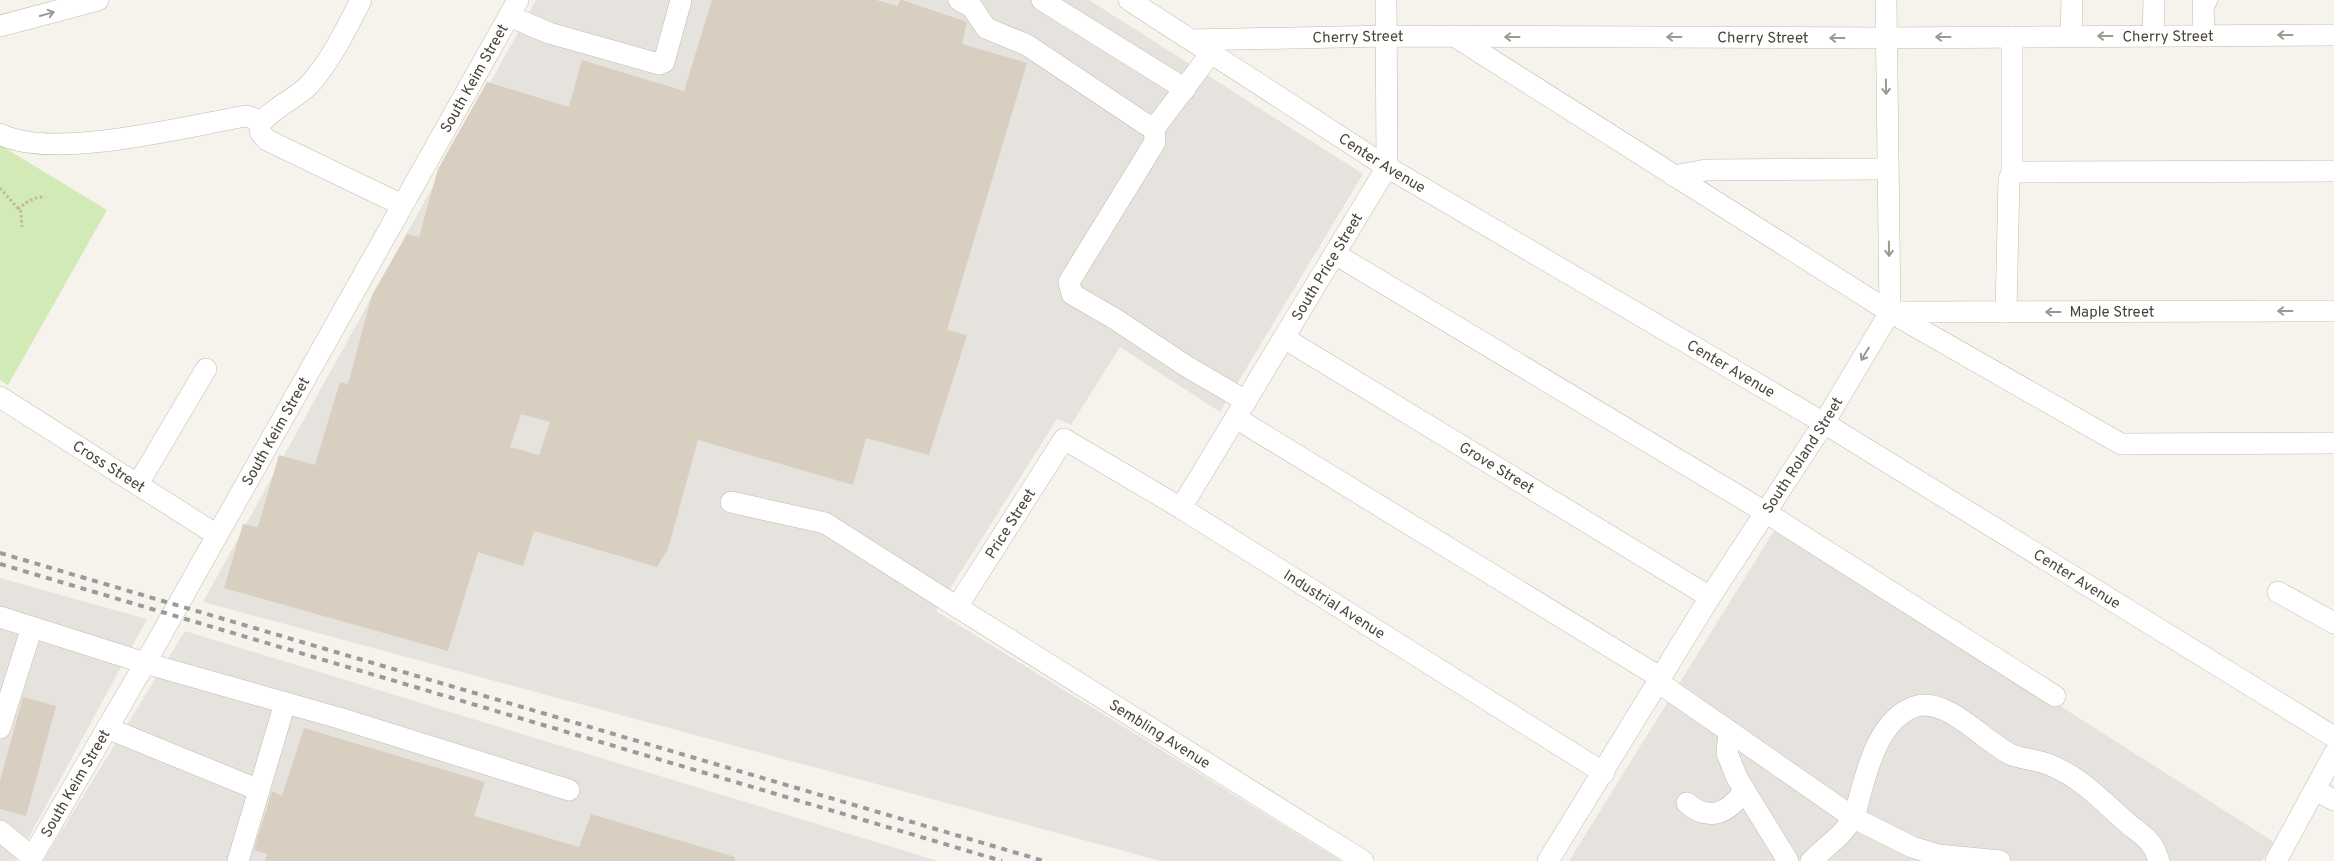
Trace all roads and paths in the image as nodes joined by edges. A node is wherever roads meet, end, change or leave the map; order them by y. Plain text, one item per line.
1 (98, 0) edge
2 (361, 0) edge
3 (681, 0) edge
4 (959, 0) edge
5 (1042, 0) edge
6 (1129, 0) edge
7 (1386, 0) edge
8 (1886, 0) edge
9 (2072, 0) edge
10 (2154, 0) edge
11 (2207, 0) edge
12 (513, 8) edge
13 (0, 26) edge
14 (2334, 35) edge
15 (1386, 36) junction
16 (1454, 36) junction
17 (2072, 36) junction
18 (2153, 36) junction
19 (2204, 36) junction
20 (2012, 37) junction
21 (1885, 38) junction
22 (1214, 46) junction
23 (1185, 89) junction
24 (262, 122) junction
25 (1154, 125) junction
26 (0, 134) edge
27 (1387, 166) junction
28 (1887, 169) junction
29 (2334, 171) edge
30 (2012, 172) junction
31 (1674, 176) junction
32 (0, 188) edge
33 (45, 197) dead end
34 (402, 205) junction
35 (18, 209) junction
36 (22, 227) dead end
37 (1335, 254) junction
38 (2334, 311) edge
39 (1890, 312) junction
40 (2006, 312) junction
41 (1284, 338) junction
42 (206, 369) dead end
43 (0, 397) edge
44 (1241, 410) junction
45 (1824, 423) junction
46 (1064, 439) joint
47 (2334, 443) edge
48 (138, 484) junction
49 (731, 502) dead end
50 (1181, 508) junction
51 (1765, 512) junction
52 (217, 535) junction
53 (2278, 592) dead end
54 (1710, 597) junction
55 (957, 607) junction
56 (0, 617) edge
57 (2334, 624) edge
58 (32, 627) junction
59 (145, 664) junction
60 (1660, 680) junction
61 (2055, 696) dead end
62 (285, 703) junction
63 (0, 728) edge
64 (107, 728) junction
65 (1729, 731) junction
66 (2334, 737) edge
67 (2334, 754) edge
68 (1604, 773) junction
69 (259, 790) junction
70 (569, 790) dead end
71 (2315, 790) junction
72 (1744, 791) junction
73 (2334, 800) edge
74 (1688, 803) dead end
75 (1854, 818) junction
76 (0, 831) edge
77 (31, 859) edge
78 (238, 861) edge
79 (1364, 861) edge
80 (1548, 861) edge
81 (1788, 861) edge
82 (1811, 861) edge
83 (2000, 861) edge
84 (2159, 861) edge
85 (2276, 861) edge

13 -> 1 street
2 - 24 street
3 - 12 street
4 - 25 street
5 - 23 street
6 - 22 street, Center Avenue
7 - 15 street
8 - 21 street
9 - 17 street
10 - 18 street
11 - 19 street
12 - 34 street, South Keim Street
14 -> 19 street, Cherry Street
15 - 16 street, Cherry Street
15 - 22 street, Cherry Street
15 - 27 street
21 -> 16 street, Cherry Street
16 - 31 street
18 -> 17 street, Cherry Street
17 - 20 street, Cherry Street
18 - 19 street, Cherry Street
20 -> 21 street, Cherry Street
20 - 30 street
21 -> 28 street
22 - 23 street
22 - 27 street, Center Avenue
23 - 25 street
24 - 26 street
24 - 34 street
25 - 44 street
27 - 37 street, South Price Street
27 - 45 street, Center Avenue
28 - 31 street
28 -> 39 street
29 - 30 street
30 - 40 street
31 - 39 street
32 - 35 path
33 - 35 path
34 - 52 street, South Keim Street
35 - 36 path
37 - 41 street, South Price Street
37 - 51 street
38 -> 40 street, Maple Street
39 - 40 street, Maple Street
39 -> 45 street, South Roland Street
39 - 47 street
41 - 44 street, South Price Street
41 - 54 street, Grove Street
42 - 48 street
43 - 48 street, Cross Street
44 - 50 street, South Price Street
44 - 60 street
45 - 51 street, South Roland Street
45 - 66 street, Center Avenue
46 - 50 street, Industrial Avenue
46 - 55 street, Price Street
48 - 52 street, Cross Street
49 - 55 street, Sembling Avenue
50 - 68 street, Industrial Avenue
51 - 54 street, South Roland Street
51 - 61 street
52 - 59 street, South Keim Street
53 - 57 street
54 - 60 street, South Roland Street
55 - 79 street, Sembling Avenue
56 - 58 street
58 - 59 street
58 - 63 street
59 - 62 street
59 - 64 street, South Keim Street
60 - 65 street
60 - 68 street, South Roland Street
62 - 69 street
62 - 70 street
64 - 69 street
64 - 77 street, South Keim Street
65 - 72 street
65 - 75 street
67 - 71 street
68 - 80 street, South Roland Street
69 - 78 street
71 - 73 street
71 - 85 street
72 - 74 street
72 - 81 street
75 - 82 street
75 - 83 street
75 - 84 street
76 - 77 street

